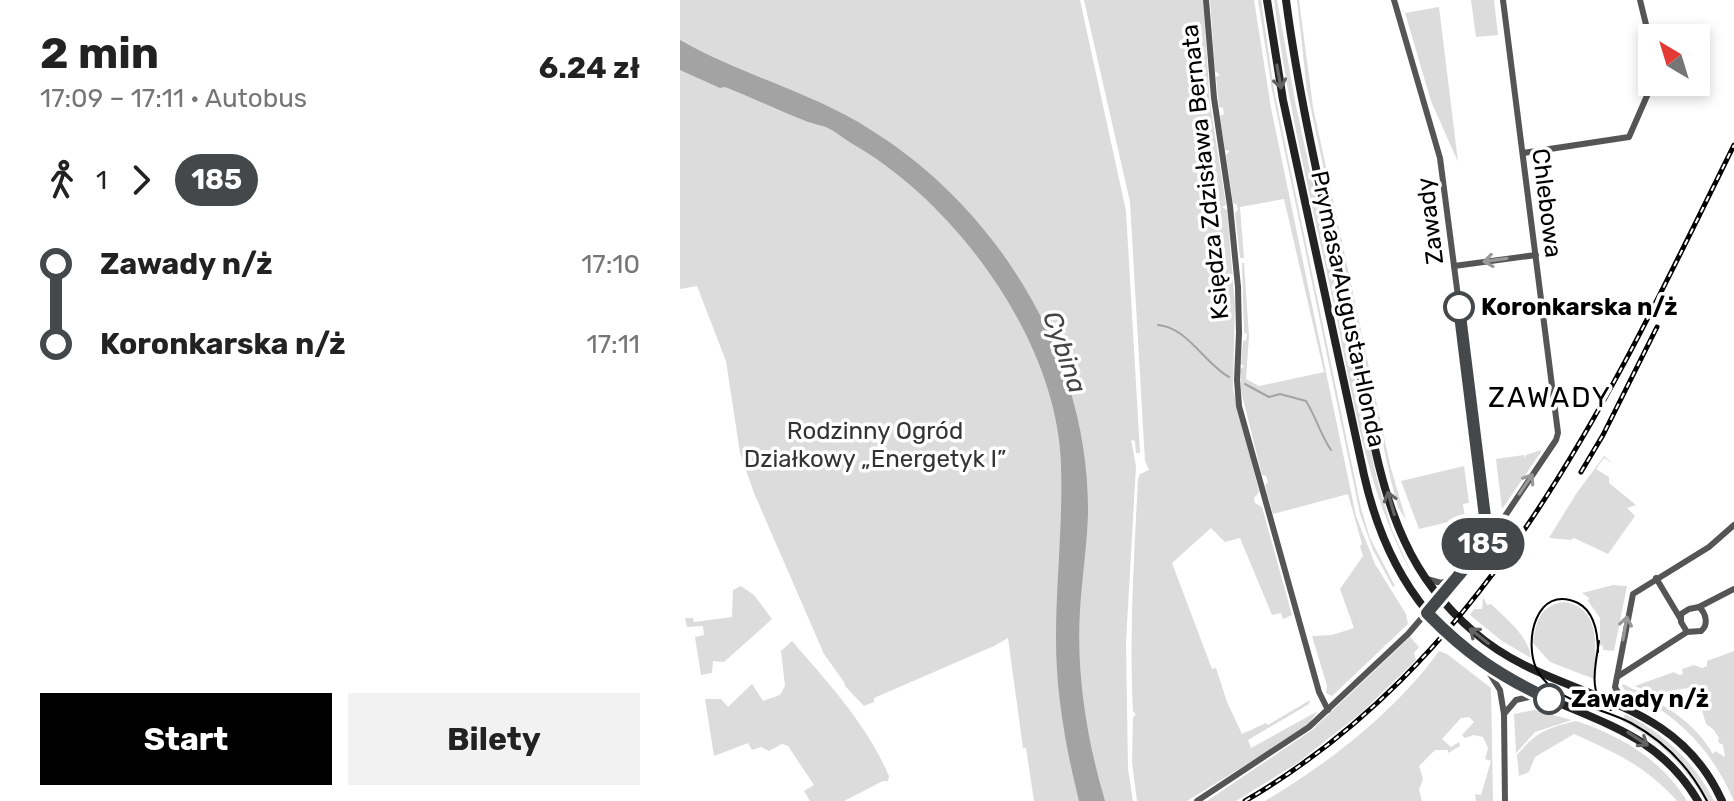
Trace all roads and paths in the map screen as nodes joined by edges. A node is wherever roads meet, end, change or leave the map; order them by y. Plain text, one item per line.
1 (1206, 0) edge
2 (1267, 0) edge
3 (1286, 0) edge
4 (1394, 0) edge
5 (1503, 0) edge
6 (1640, 0) edge
7 (1646, 24) edge
8 (1647, 96) edge
9 (1523, 153) junction
10 (1536, 255) junction
11 (1454, 266) junction
12 (1733, 528) edge
13 (1487, 530) junction
14 (1422, 573) junction
15 (1458, 578) junction
16 (1656, 578) junction
17 (1734, 589) edge
18 (1440, 598) junction
19 (1699, 607) junction
20 (1427, 613) junction
21 (1680, 618) junction
22 (1687, 632) junction
23 (1484, 664) junction
24 (1617, 677) junction
25 (1542, 695) junction
26 (1625, 706) junction
27 (1328, 710) junction
28 (1504, 714) junction
29 (1197, 801) edge
30 (1505, 801) edge
31 (1698, 801) edge
32 (1722, 801) edge

1 - 27 street, Księdza Zdzisława Bernata
2 -> 20 main road, Prymasa Augusta Hlonda
14 -> 3 main road, Prymasa Augusta Hlonda
4 - 11 street, Zawady
5 - 9 street, Chlebowa
6 - 7 street
8 - 9 street
9 - 10 street, Chlebowa
10 -> 11 street
13 -> 10 street, Chlebowa
11 - 13 street, Zawady
12 - 16 street
13 - 15 street
14 - 15 street
14 - 18 main road, Prymasa Augusta Hlonda
15 - 18 street
16 - 21 street
24 -> 16 street
17 - 19 street
18 - 20 street
26 -> 18 main road, Prymasa Augusta Hlonda
19 - 21 street
19 - 22 street
20 - 23 main road, Prymasa Augusta Hlonda
20 - 27 street
21 - 22 street
22 - 24 street
23 - 25 main road, Prymasa Augusta Hlonda
23 - 28 street
24 - 26 street
25 - 28 street
25 -> 31 main road, Prymasa Augusta Hlonda
26 - 32 main road, Prymasa Augusta Hlonda
27 - 29 street
28 - 30 street

